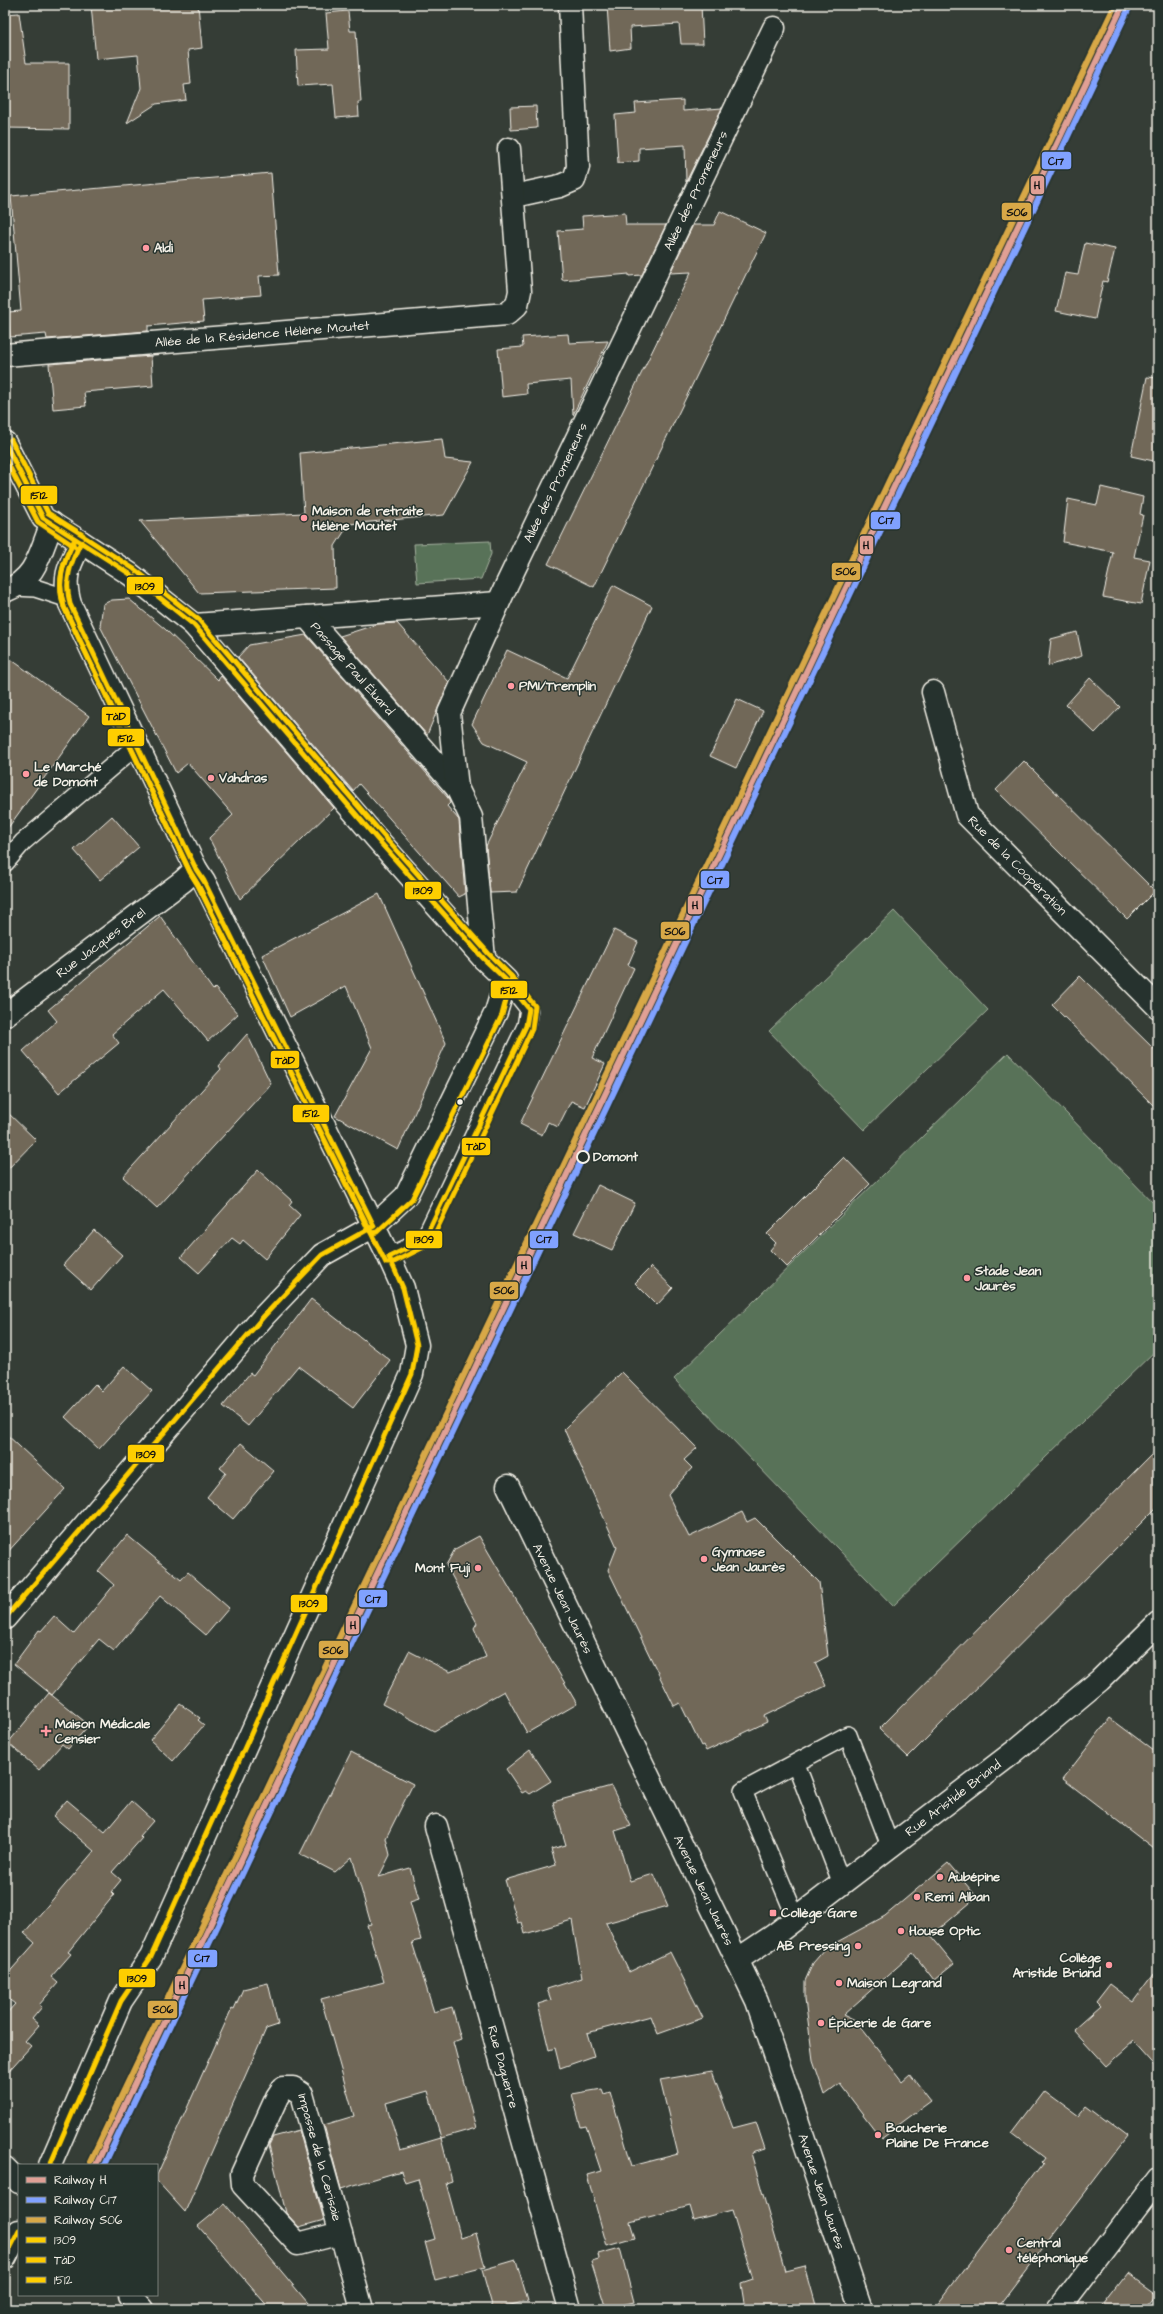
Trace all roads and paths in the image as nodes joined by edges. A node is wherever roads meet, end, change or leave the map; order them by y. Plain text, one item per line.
1 (570, 5) edge
2 (774, 28) dead end
3 (509, 149) dead end
4 (514, 196) junction
5 (5, 355) edge
6 (5, 443) edge
7 (52, 523) junction
8 (81, 542) junction
9 (10, 589) edge
10 (69, 599) junction
11 (498, 603) junction
12 (307, 617) junction
13 (194, 626) junction
14 (933, 692) dead end
15 (136, 746) junction
16 (457, 788) junction
17 (5, 863) edge
18 (196, 868) junction
19 (484, 960) junction
20 (506, 980) junction
21 (1158, 1007) edge
22 (6, 1013) edge
23 (374, 1226) junction
24 (389, 1257) junction
25 (508, 1486) dead end
26 (5, 1618) edge
27 (1158, 1623) edge
28 (796, 1764) junction
29 (436, 1826) dead end
30 (891, 1848) junction
31 (842, 1884) junction
32 (796, 1918) junction
33 (737, 1960) junction
34 (50, 2164) edge
35 (5, 2168) edge
36 (1158, 2178) edge
37 (18, 2181) edge
38 (18, 2233) edge
39 (341, 2233) junction
40 (5, 2258) edge
41 (131, 2296) edge
42 (143, 2309) edge
43 (362, 2309) edge
44 (570, 2309) edge
45 (861, 2309) edge
46 (1059, 2309) edge

1 - 4 street
2 - 11 street, Allée des Promeneurs
3 - 4 street
4 - 5 street, Allée de la Résidence Hélène Moutet
6 - 7 street
7 - 8 street
7 - 9 street
8 - 10 street
8 - 13 street
9 - 10 lane
10 - 15 street
11 - 12 street
11 - 16 street, Allée des Promeneurs
12 - 13 street, Passage Paul Éluard
12 - 16 street, Passage Paul Éluard
13 - 19 street
14 - 21 street, Rue de la Coopération
15 - 17 lane
15 - 18 street
16 - 19 street, Allée des Promeneurs
18 - 22 street, Rue Jacques Brel
18 - 23 street
19 - 20 street
20 - 23 street
20 - 24 lane
23 - 24 street
23 - 26 street
24 - 34 street
25 - 33 street, Avenue Jean Jaurès
27 - 30 street, Rue Aristide Briand
28 - 30 lane
28 - 31 lane
28 - 32 lane
29 - 44 street, Rue Daguerre
30 - 31 street, Rue Aristide Briand
31 - 32 street, Rue Aristide Briand
32 - 33 street, Rue Aristide Briand
33 - 45 street, Avenue Jean Jaurès
35 - 37 street
36 - 46 street
38 - 40 street
39 - 39 street, Impasse de la Cerisaie
39 - 43 street, Impasse de la Cerisaie
41 - 42 street

